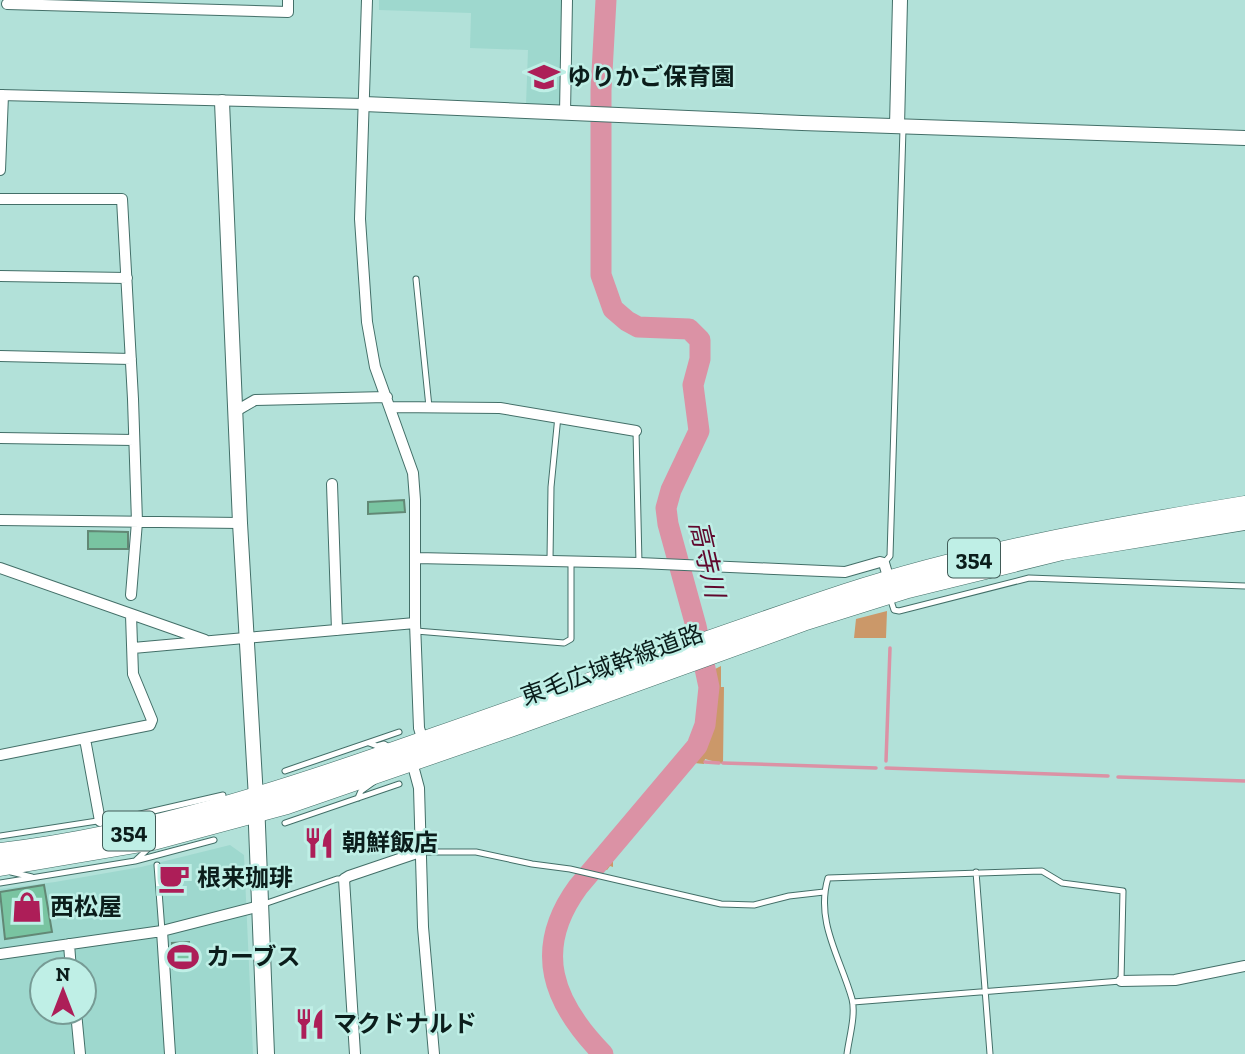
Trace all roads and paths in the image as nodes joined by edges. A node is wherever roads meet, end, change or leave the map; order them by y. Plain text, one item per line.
1 (288, 0) edge
2 (367, 0) edge
3 (566, 0) edge
4 (900, 0) edge
5 (6, 4) dead end
6 (1, 95) edge
7 (222, 102) junction
8 (364, 104) junction
9 (565, 113) junction
10 (900, 126) junction
11 (1245, 138) edge
12 (0, 170) edge
13 (0, 199) edge
14 (0, 276) edge
15 (127, 278) junction
16 (416, 279) dead end
17 (0, 356) edge
18 (131, 359) junction
19 (389, 402) junction
20 (429, 407) junction
21 (236, 411) junction
22 (558, 416) junction
23 (636, 431) joint
24 (0, 438) edge
25 (134, 440) junction
26 (332, 484) dead end
27 (1245, 505) edge
28 (0, 520) edge
29 (1245, 521) edge
30 (137, 522) junction
31 (240, 523) junction
32 (416, 558) junction
33 (550, 561) junction
34 (571, 561) junction
35 (639, 563) junction
36 (0, 568) edge
37 (887, 579) junction
38 (1245, 586) edge
39 (131, 595) dead end
40 (131, 615) junction
41 (415, 627) junction
42 (337, 630) junction
43 (247, 638) junction
44 (210, 641) junction
45 (132, 649) junction
46 (693, 654) junction
47 (400, 732) dead end
48 (85, 739) junction
49 (423, 741) junction
50 (369, 743) junction
51 (397, 750) junction
52 (0, 755) edge
53 (322, 760) junction
54 (412, 762) junction
55 (285, 771) dead end
56 (380, 773) junction
57 (303, 782) junction
58 (399, 784) dead end
59 (223, 794) dead end
60 (358, 798) junction
61 (256, 806) junction
62 (136, 814) junction
63 (286, 814) junction
64 (309, 815) junction
65 (100, 821) junction
66 (73, 826) junction
67 (155, 833) junction
68 (0, 836) edge
69 (214, 840) dead end
70 (50, 845) junction
71 (4, 848) edge
72 (420, 852) junction
73 (135, 861) junction
74 (157, 865) dead end
75 (0, 868) edge
76 (976, 872) junction
77 (35, 878) junction
78 (344, 879) junction
79 (0, 883) edge
80 (824, 892) junction
81 (260, 906) junction
82 (162, 931) junction
83 (69, 944) junction
84 (0, 954) edge
85 (70, 956) edge
86 (1245, 966) edge
87 (1121, 981) junction
88 (984, 992) junction
89 (853, 1002) junction
90 (77, 1026) edge
91 (80, 1054) edge
92 (170, 1054) edge
93 (266, 1054) edge
94 (355, 1054) edge
95 (434, 1054) edge
96 (847, 1054) edge
97 (990, 1054) edge

1 - 5 street
2 - 8 street
3 - 9 street
4 - 10 street
6 - 7 street
6 - 12 street
7 - 8 street
7 - 21 street
8 - 9 street
8 - 19 street
9 - 10 street
10 - 11 street
10 - 37 lane
13 - 15 street
14 - 15 street
15 - 18 street
16 - 20 lane
17 - 18 street
18 - 25 street
19 - 20 street
19 - 21 street
19 - 32 street
20 - 22 street
21 - 31 street
22 - 23 street
22 - 33 lane
23 - 35 lane
24 - 25 street
25 - 30 street
26 - 42 street
27 - 37 highway, 東毛広域幹線道路 / 354
28 - 30 street
29 - 37 highway, 東毛広域幹線道路 / 354
30 - 31 street
30 - 39 street
31 - 43 street
32 - 33 street
32 - 41 street
33 - 34 street
34 - 35 street
34 - 41 lane
35 - 37 street
36 - 40 street
37 - 38 lane
37 - 46 highway, 東毛広域幹線道路 / 354
40 - 44 street
40 - 45 street
41 - 42 street
41 - 49 street
42 - 43 street
43 - 44 street
43 - 61 street
44 - 45 street
45 - 48 street
46 - 49 highway, 東毛広域幹線道路 / 354
46 - 54 highway, 東毛広域幹線道路 / 354
47 - 50 lane
48 - 52 street
48 - 65 street
49 - 51 highway, 東毛広域幹線道路 / 354
50 - 51 lane
50 - 53 lane
51 - 57 highway, 東毛広域幹線道路 / 354
53 - 55 lane
53 - 57 lane
54 - 56 highway, 東毛広域幹線道路 / 354
54 - 72 street
56 - 60 lane
56 - 63 highway, 東毛広域幹線道路 / 354
57 - 61 highway, 東毛広域幹線道路 / 354
58 - 60 lane
59 - 62 lane
60 - 64 lane
61 - 63 highway, 東毛広域幹線道路 / 354
61 - 67 highway, 東毛広域幹線道路 / 354
61 - 81 main road
62 - 65 lane
62 - 67 lane
63 - 64 lane
63 - 64 lane
65 - 66 lane
66 - 68 lane
66 - 70 lane
67 - 70 highway, 東毛広域幹線道路 / 354
67 - 73 lane
67 - 75 highway, 東毛広域幹線道路 / 354
69 - 73 lane
70 - 71 highway, 東毛広域幹線道路 / 354
72 - 78 street
72 - 80 lane
72 - 95 street
73 - 77 lane
74 - 82 lane
75 - 77 lane
76 - 80 lane
76 - 87 lane
76 - 88 lane
77 - 79 lane
78 - 81 lane
78 - 94 street
80 - 89 lane
81 - 82 street
81 - 93 main road
82 - 83 street
82 - 92 street
83 - 84 street
83 - 85 street
86 - 87 street
87 - 88 lane
88 - 89 lane
88 - 97 lane
89 - 96 lane
90 - 91 street

